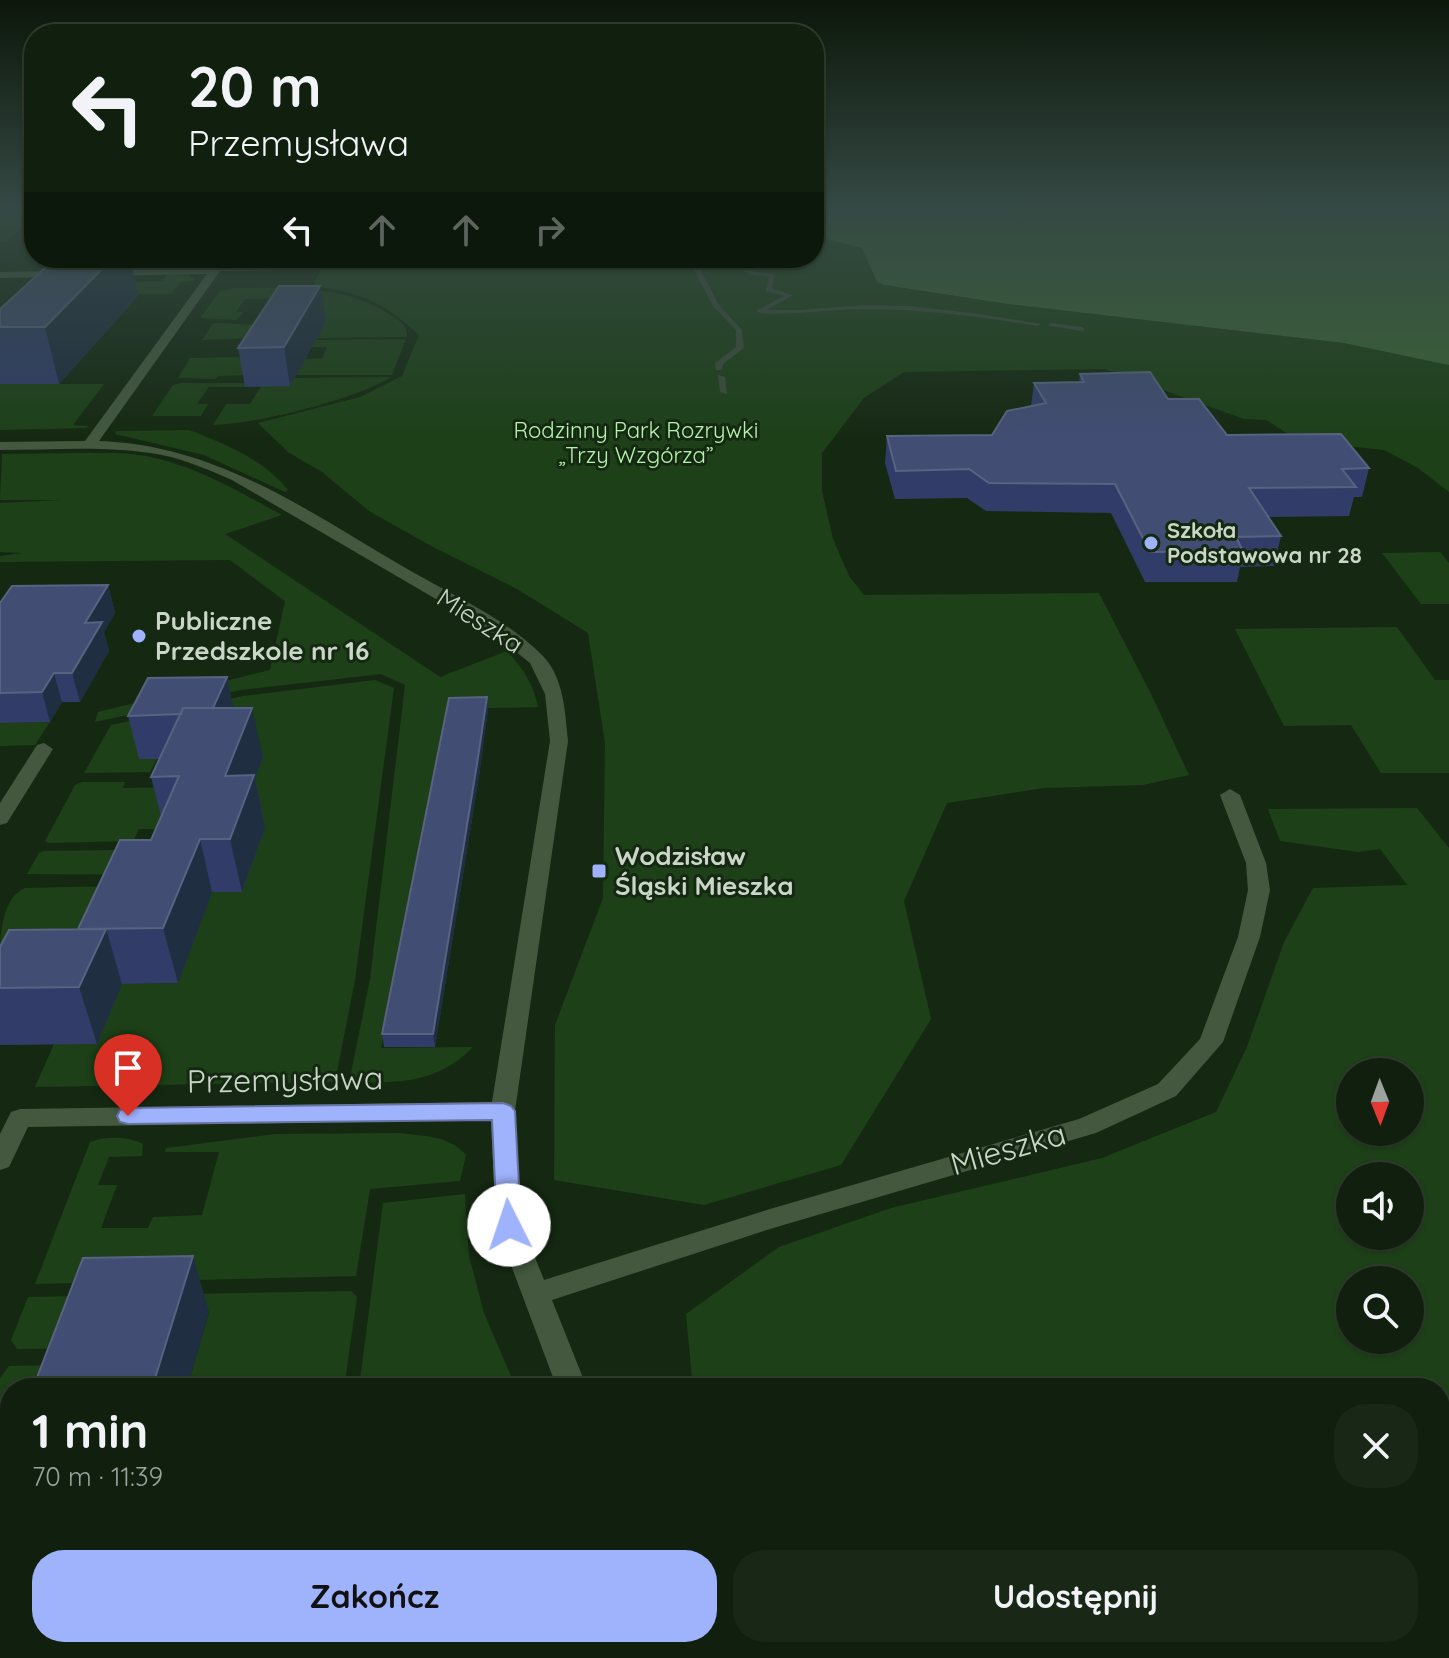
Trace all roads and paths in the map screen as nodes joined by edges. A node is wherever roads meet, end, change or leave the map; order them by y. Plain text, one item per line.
1 (205, 284) edge
2 (89, 445) junction
3 (0, 446) edge
4 (44, 749) dead end
5 (1230, 795) dead end
6 (0, 819) edge
7 (503, 1111) junction
8 (10, 1118) edge
9 (0, 1160) edge
10 (535, 1294) junction
11 (568, 1378) edge

1 - 2 street
2 - 3 street, Mieszka
2 - 7 street, Mieszka
4 - 6 street
5 - 10 street, Mieszka
7 - 8 street, Przemysława
7 - 10 street, Mieszka
8 - 9 street, Przemysława
10 - 11 street, Mieszka

